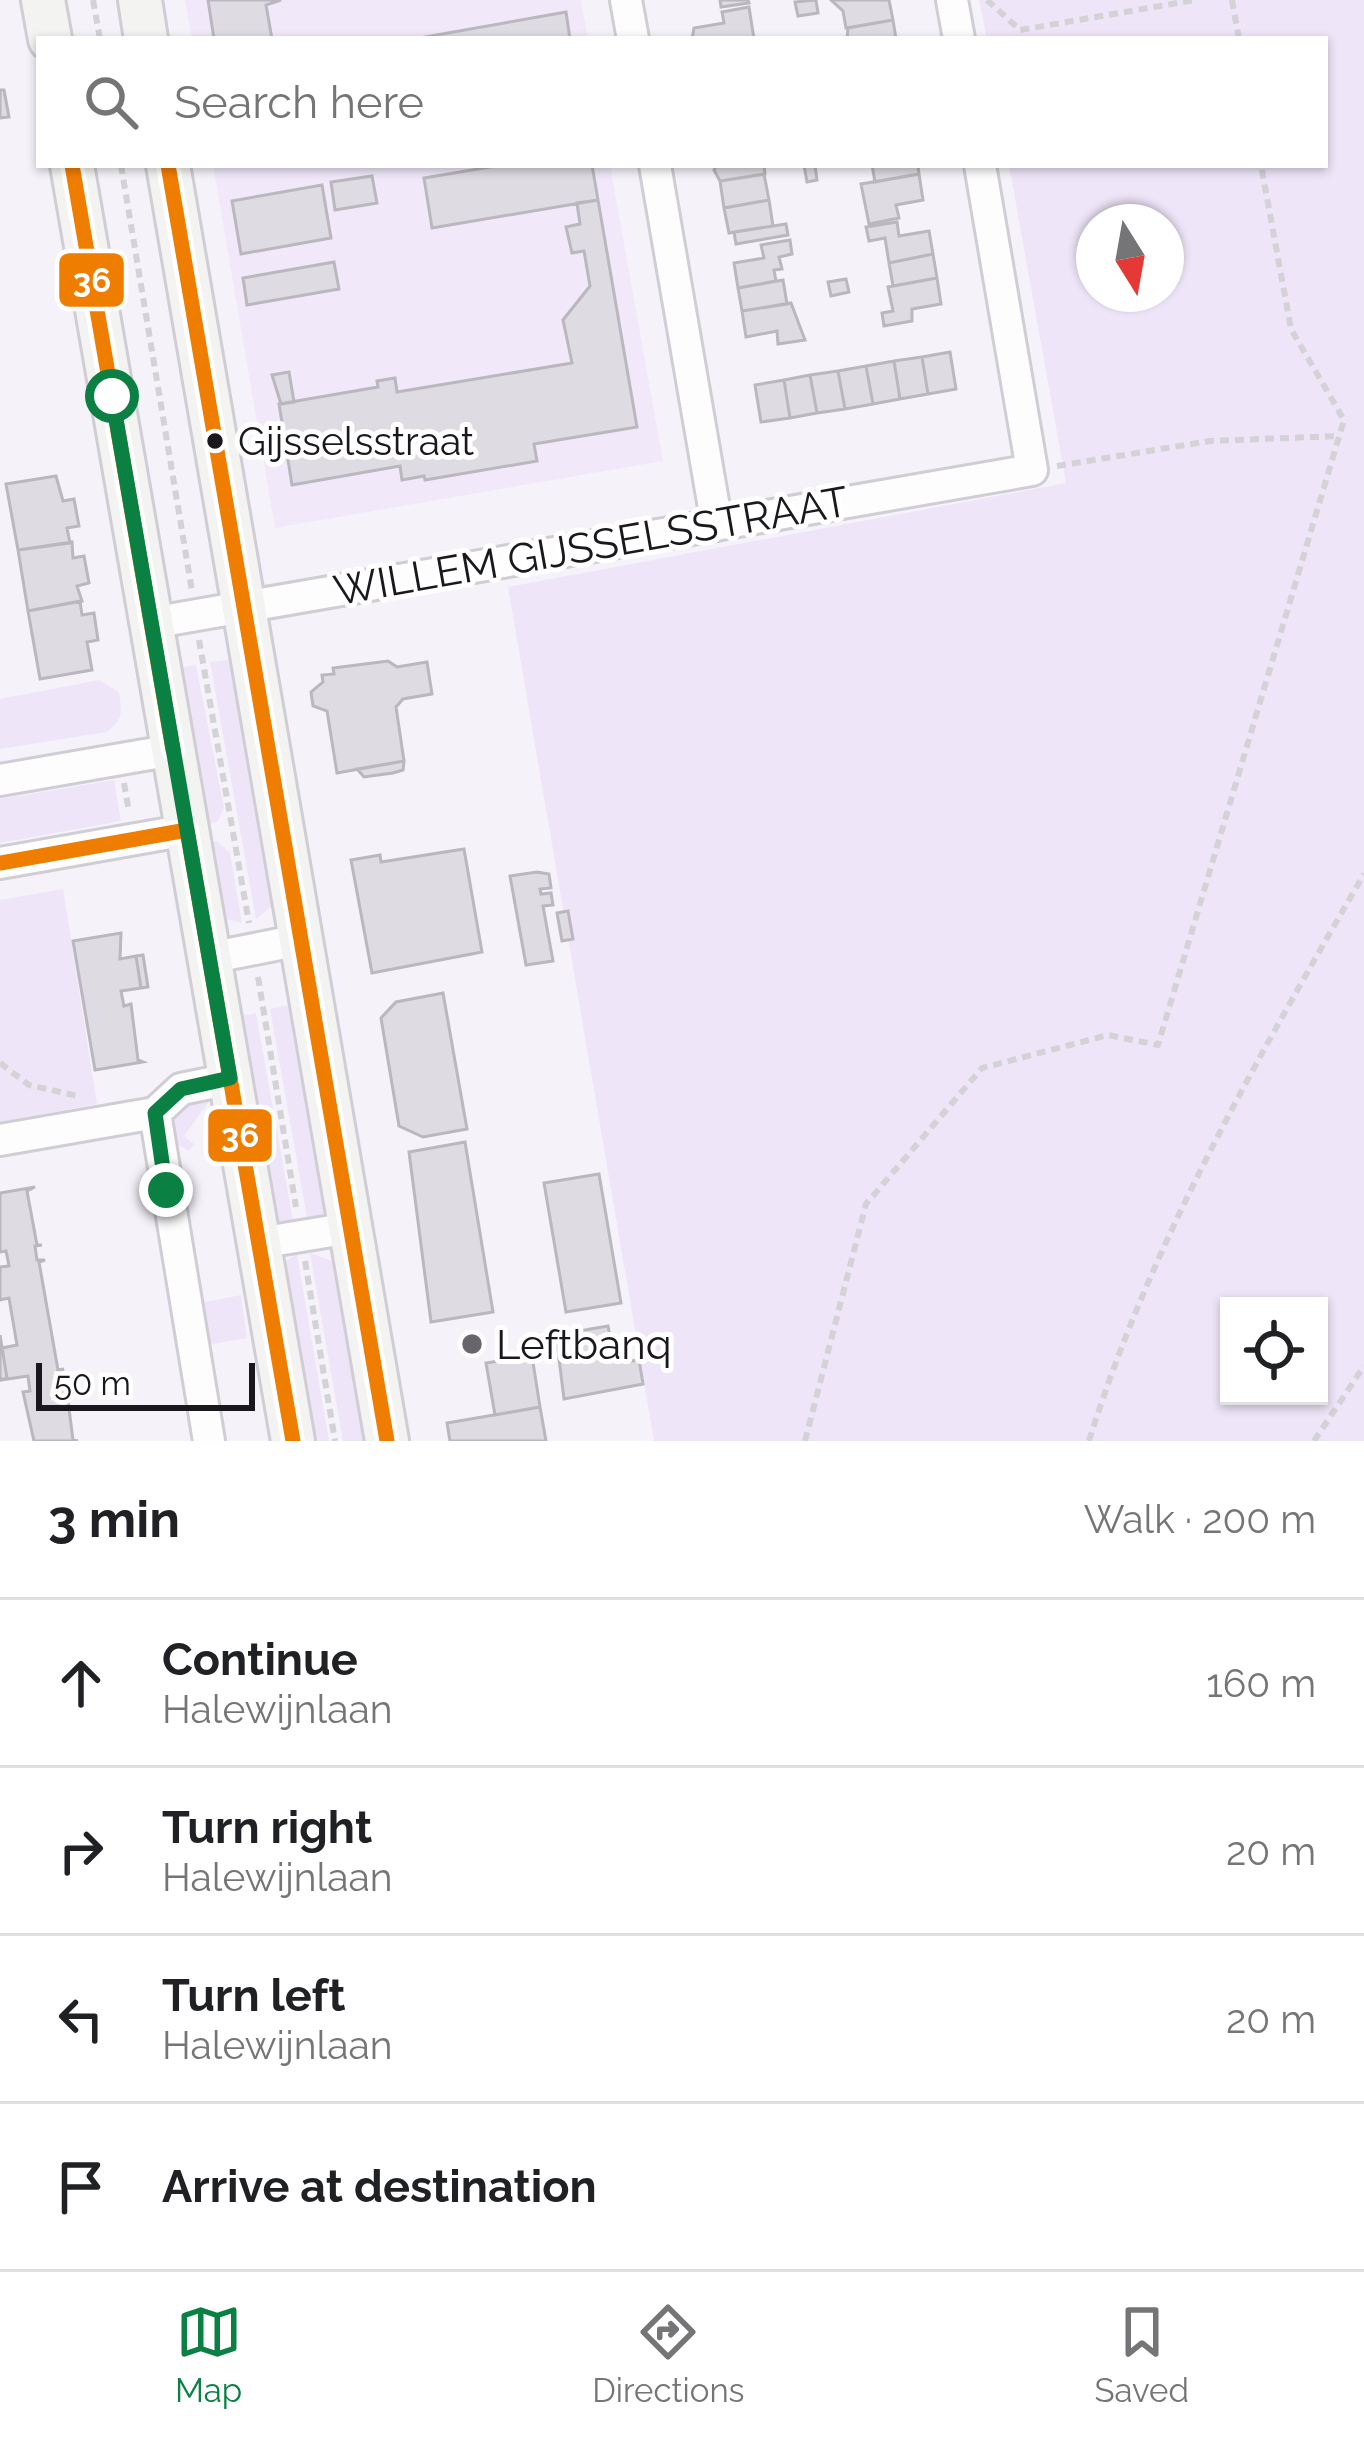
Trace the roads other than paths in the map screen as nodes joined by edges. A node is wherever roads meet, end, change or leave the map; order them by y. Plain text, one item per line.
1 (44, 0) edge
2 (140, 0) edge
3 (626, 0) edge
4 (952, 0) edge
5 (50, 36) edge
6 (146, 36) edge
7 (632, 36) edge
8 (958, 36) edge
9 (73, 168) edge
10 (168, 168) edge
11 (656, 168) edge
12 (981, 168) edge
13 (717, 525) junction
14 (242, 607) junction
15 (151, 623) junction
16 (173, 750) junction
17 (0, 780) edge
18 (187, 830) junction
19 (0, 863) edge
20 (300, 940) junction
21 (209, 958) junction
22 (230, 1078) junction
23 (140, 1115) junction
24 (0, 1140) edge
25 (350, 1228) junction
26 (259, 1244) junction
27 (303, 1420) edge
28 (209, 1441) edge
29 (387, 1441) edge

1 - 5 main road
2 - 6 main road
3 - 7 street
4 - 8 street
9 - 15 main road
10 - 14 main road
11 - 13 street
12 - 13 street, WILLEM GIJSSELSSTRAAT
13 - 14 street, WILLEM GIJSSELSSTRAAT
14 - 15 street, WILLEM GIJSSELSSTRAAT
14 - 20 main road
15 - 16 main road
16 - 17 street
16 - 18 main road
18 - 19 street
18 - 21 main road
20 - 21 street
20 - 25 main road
21 - 22 main road
22 - 23 street
22 - 26 main road
23 - 24 street
23 - 28 street
25 - 26 street
25 - 29 main road
26 - 27 main road

